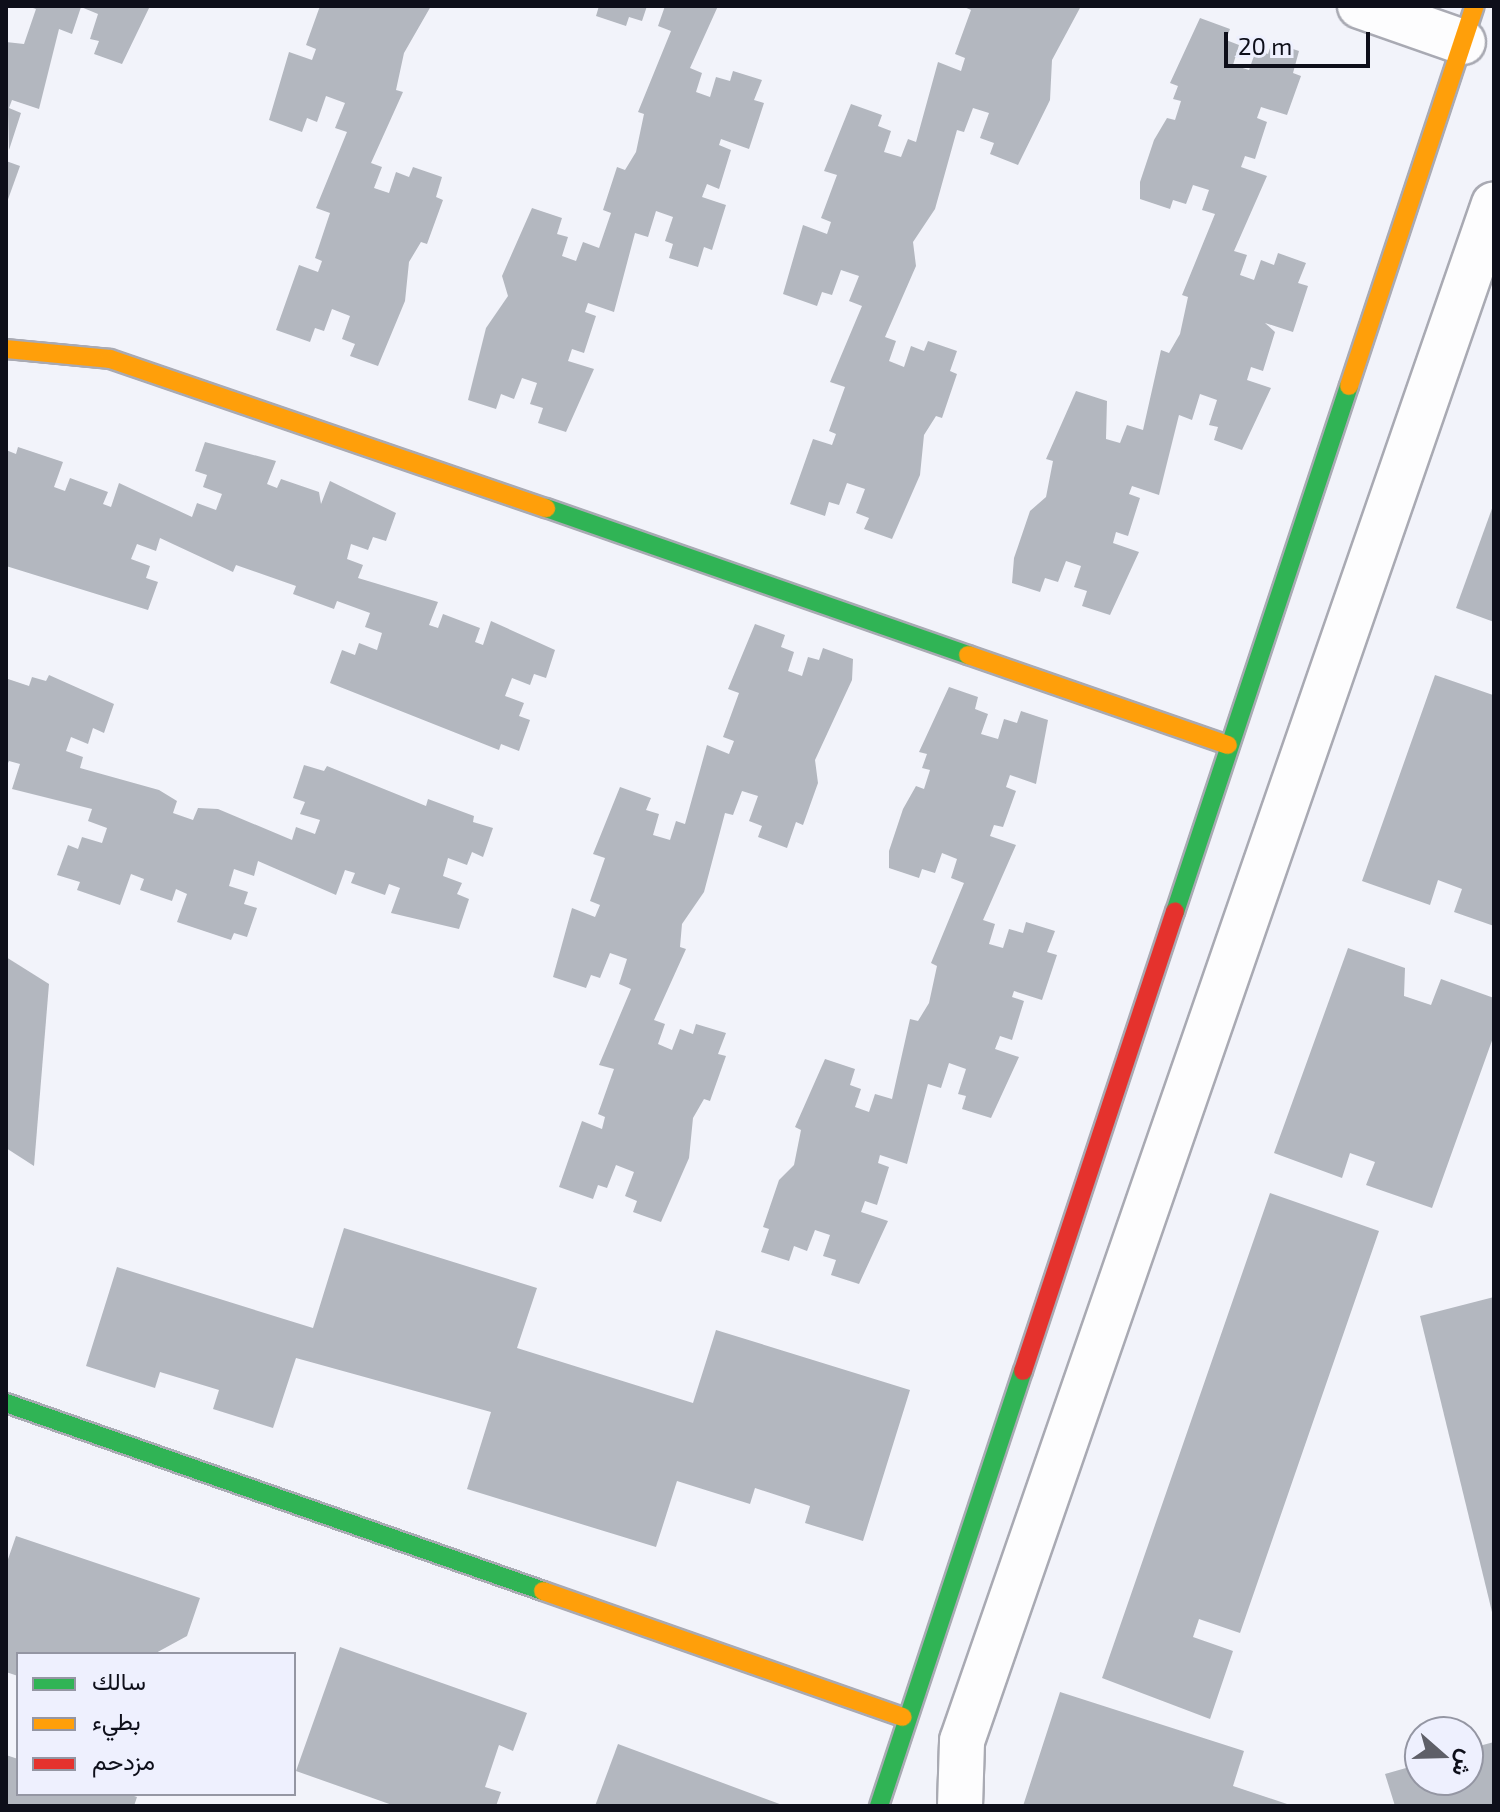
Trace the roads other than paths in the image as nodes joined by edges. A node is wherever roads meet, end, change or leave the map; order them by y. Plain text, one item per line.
1 (1360, 6) edge
2 (1469, 24) edge
3 (1494, 204) edge
4 (1479, 296) edge
5 (6, 349) edge
6 (1228, 745) junction
7 (6, 1403) edge
8 (903, 1717) junction
9 (879, 1806) edge
10 (960, 1806) edge

1 - 2 street
2 - 6 street
3 - 4 street
4 - 10 street
5 - 6 street
6 - 8 street
7 - 8 street
8 - 9 street

